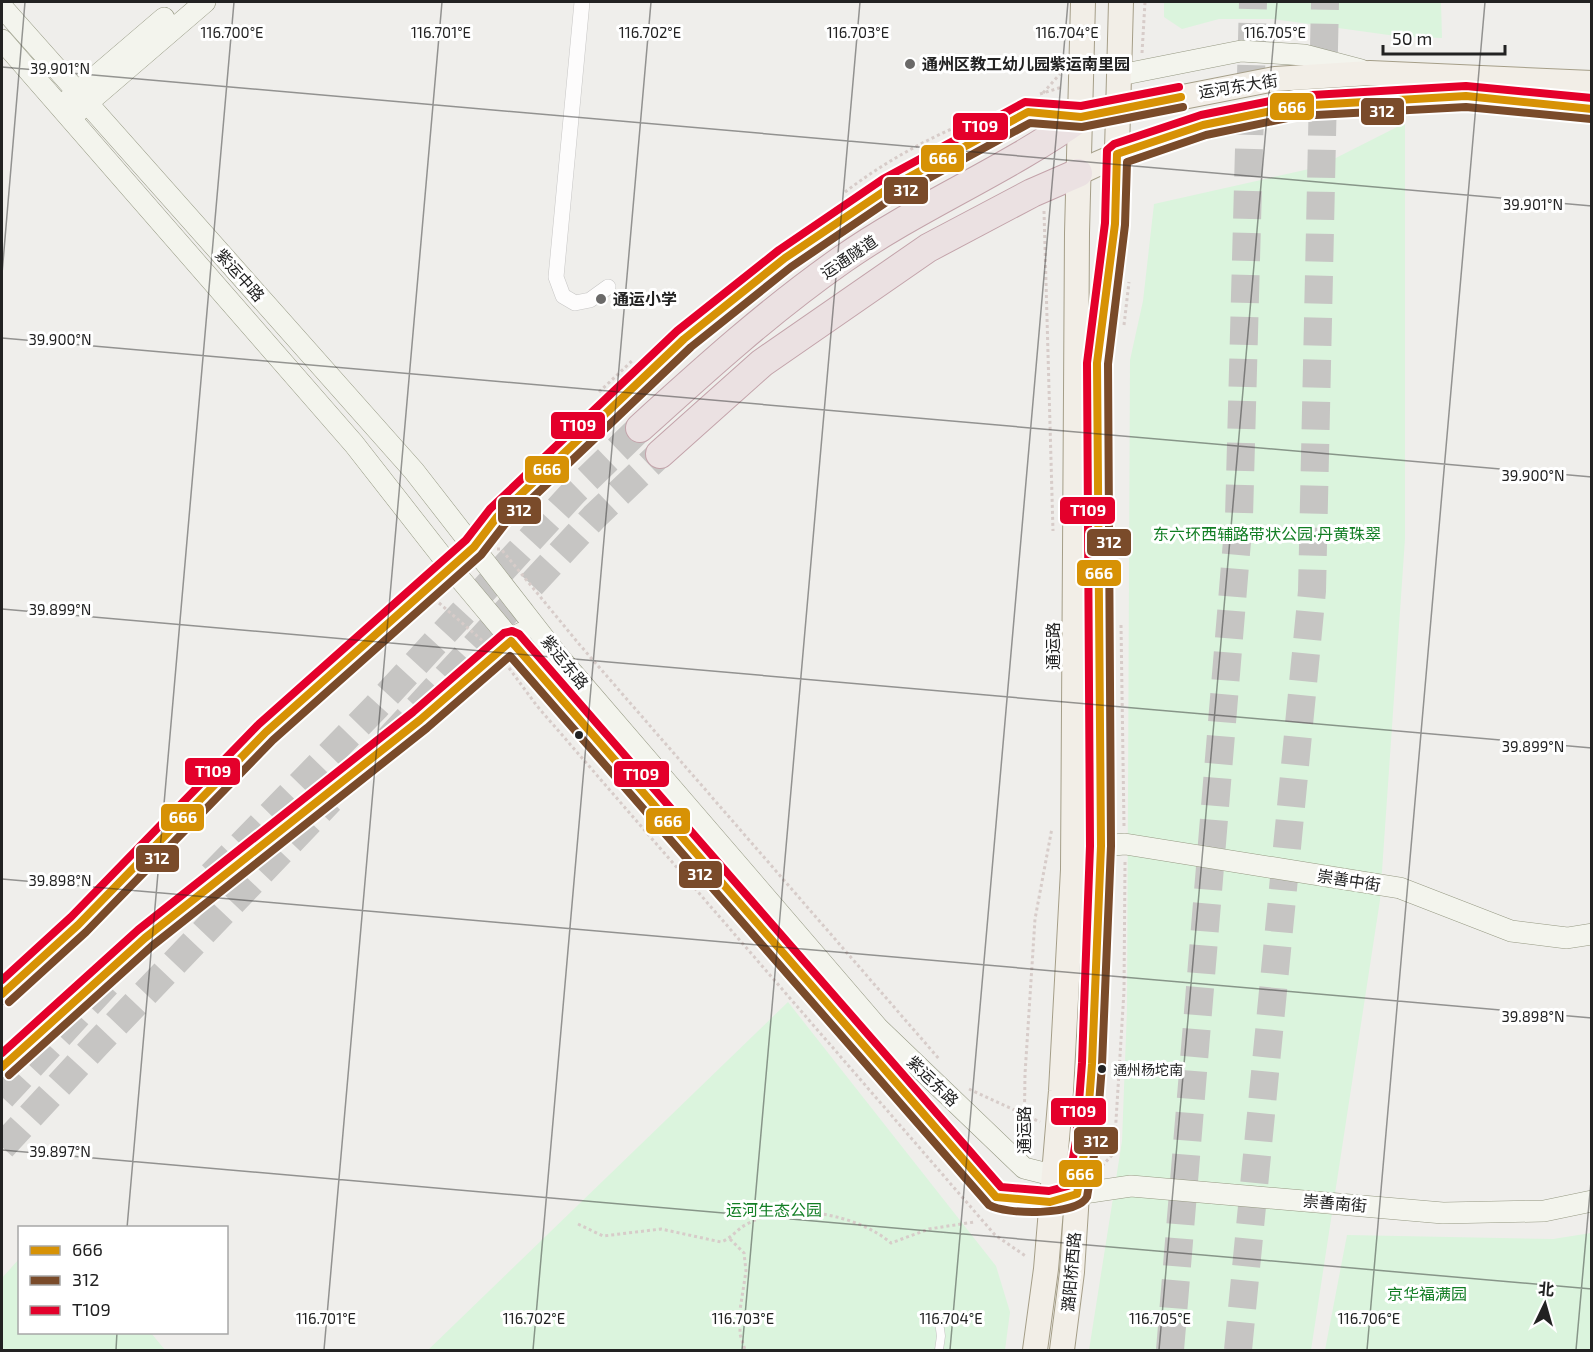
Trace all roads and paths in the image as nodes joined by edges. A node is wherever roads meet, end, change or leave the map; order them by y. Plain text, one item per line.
1 (183, 2) edge
2 (205, 2) edge
3 (582, 2) edge
4 (1083, 2) edge
5 (1121, 2) edge
6 (1145, 2) edge
7 (2, 7) edge
8 (2, 40) edge
9 (1065, 69) dead end
10 (1370, 73) junction
11 (1126, 74) junction
12 (1592, 83) edge
13 (82, 98) junction
14 (1592, 109) edge
15 (1044, 111) junction
16 (1116, 111) junction
17 (64, 113) junction
18 (1080, 117) junction
19 (1117, 154) junction
20 (1078, 173) junction
21 (1043, 189) junction
22 (1129, 276) dead end
23 (608, 287) dead end
24 (1123, 330) dead end
25 (640, 428) tunnel mouth
26 (660, 454) tunnel mouth
27 (1053, 542) dead end
28 (474, 547) junction
29 (451, 568) junction
30 (423, 591) junction
31 (1121, 620) dead end
32 (534, 624) junction
33 (504, 647) junction
34 (1052, 818) dead end
35 (1125, 844) junction
36 (1101, 846) junction
37 (1592, 934) edge
38 (2, 994) edge
39 (2, 1067) edge
40 (946, 1068) dead end
41 (962, 1086) dead end
42 (1024, 1115) junction
43 (1057, 1129) junction
44 (1086, 1142) junction
45 (1114, 1153) junction
46 (1024, 1168) junction
47 (1100, 1169) dead end
48 (1052, 1175) junction
49 (1077, 1194) junction
50 (1592, 1201) edge
51 (1050, 1202) junction
52 (974, 1222) dead end
53 (578, 1224) dead end
54 (730, 1239) junction
55 (1046, 1269) junction
56 (938, 1315) dead end
57 (745, 1350) edge
58 (939, 1350) edge
59 (1035, 1350) edge
60 (1062, 1350) edge

1 - 13 main road
2 - 13 main road
3 - 23 street
4 - 18 main road, 通运路
5 - 11 main road
6 - 11 path
7 - 13 main road, 紫运中路
8 - 17 main road, 紫运中路
9 - 15 path
10 - 11 main road, 运河东大街
10 - 12 main road, 运河东大街
10 - 16 main road, 运河东大街
11 - 16 main road
13 - 17 main road
13 - 28 main road, 紫运中路
14 - 19 main road, 运河东大街
15 - 18 main road, 运河东大街
15 - 28 main road, 运河东大街
16 - 18 main road, 运河东大街
16 - 19 main road
17 - 29 main road, 紫运中路
18 - 20 main road, 通运路
18 - 25 highway, 运通隧道
19 - 20 main road, 运河东大街
19 - 36 main road
20 - 21 highway
20 - 43 main road, 通运路
21 - 26 highway
21 - 27 path
22 - 24 path
28 - 29 main road, 运河东大街
28 - 32 main road, 紫运东路
28 - 40 path, 紫运东路
29 - 30 main road, 运河东大街
29 - 33 main road, 紫运东路
30 - 33 path
30 - 38 main road, 运河东大街
31 - 35 path
32 - 33 main road
32 - 46 main road, 紫运东路
33 - 39 main road
33 - 51 main road, 紫运东路
33 - 55 path
34 - 42 path, 通运路
35 - 36 main road, 崇善中街
35 - 37 main road, 崇善中街
35 - 45 path
36 - 44 main road
41 - 42 path, 紫运东路
42 - 43 path, 紫运东路
42 - 46 path, 通运路
43 - 48 main road, 通运路
44 - 45 path
44 - 49 main road
45 - 47 path
46 - 48 main road, 紫运东路
48 - 49 main road, 紫运东路
48 - 51 main road, 通运路
49 - 50 main road, 崇善南街
49 - 51 main road, 紫运东路
49 - 60 main road, 潞阳桥西路
51 - 55 main road, 潞阳桥西路
52 - 54 path
53 - 54 path
54 - 57 path
55 - 59 main road, 潞阳桥西路
56 - 58 lane

